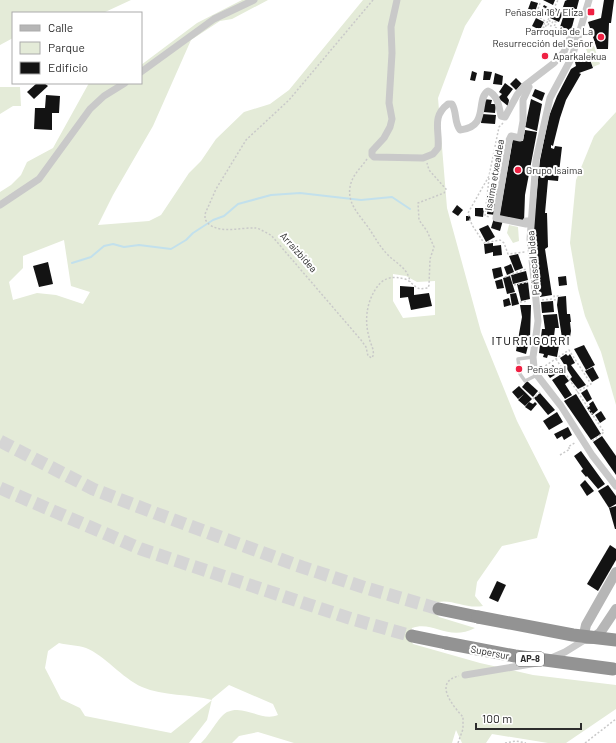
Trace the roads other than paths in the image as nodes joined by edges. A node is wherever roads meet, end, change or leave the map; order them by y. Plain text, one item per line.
1 (254, 0) edge
2 (397, 0) edge
3 (589, 0) edge
4 (575, 34) junction
5 (142, 71) edge
6 (123, 84) edge
7 (529, 87) dead end
8 (0, 205) edge
9 (530, 221) junction
10 (533, 356) junction
11 (537, 375) junction
12 (616, 486) edge
13 (616, 572) edge
14 (439, 609) tunnel mouth
15 (616, 609) edge
16 (412, 636) tunnel mouth
17 (586, 639) junction
18 (616, 640) edge
19 (615, 669) edge
20 (465, 675) road end

1 - 5 street
2 - 4 street
3 - 4 street, Peñascal bidea
4 - 9 street, Peñascal bidea
6 - 8 street
7 - 9 street, Isaima etxealdea
9 - 10 street, Peñascal bidea
10 - 11 street, Peñascal bidea
10 - 11 lane
11 - 12 street, Peñascal bidea
13 - 17 street
14 - 18 highway, bridge
15 - 17 street
16 - 19 highway, Supersur / AP-8, bridge
17 - 20 street

